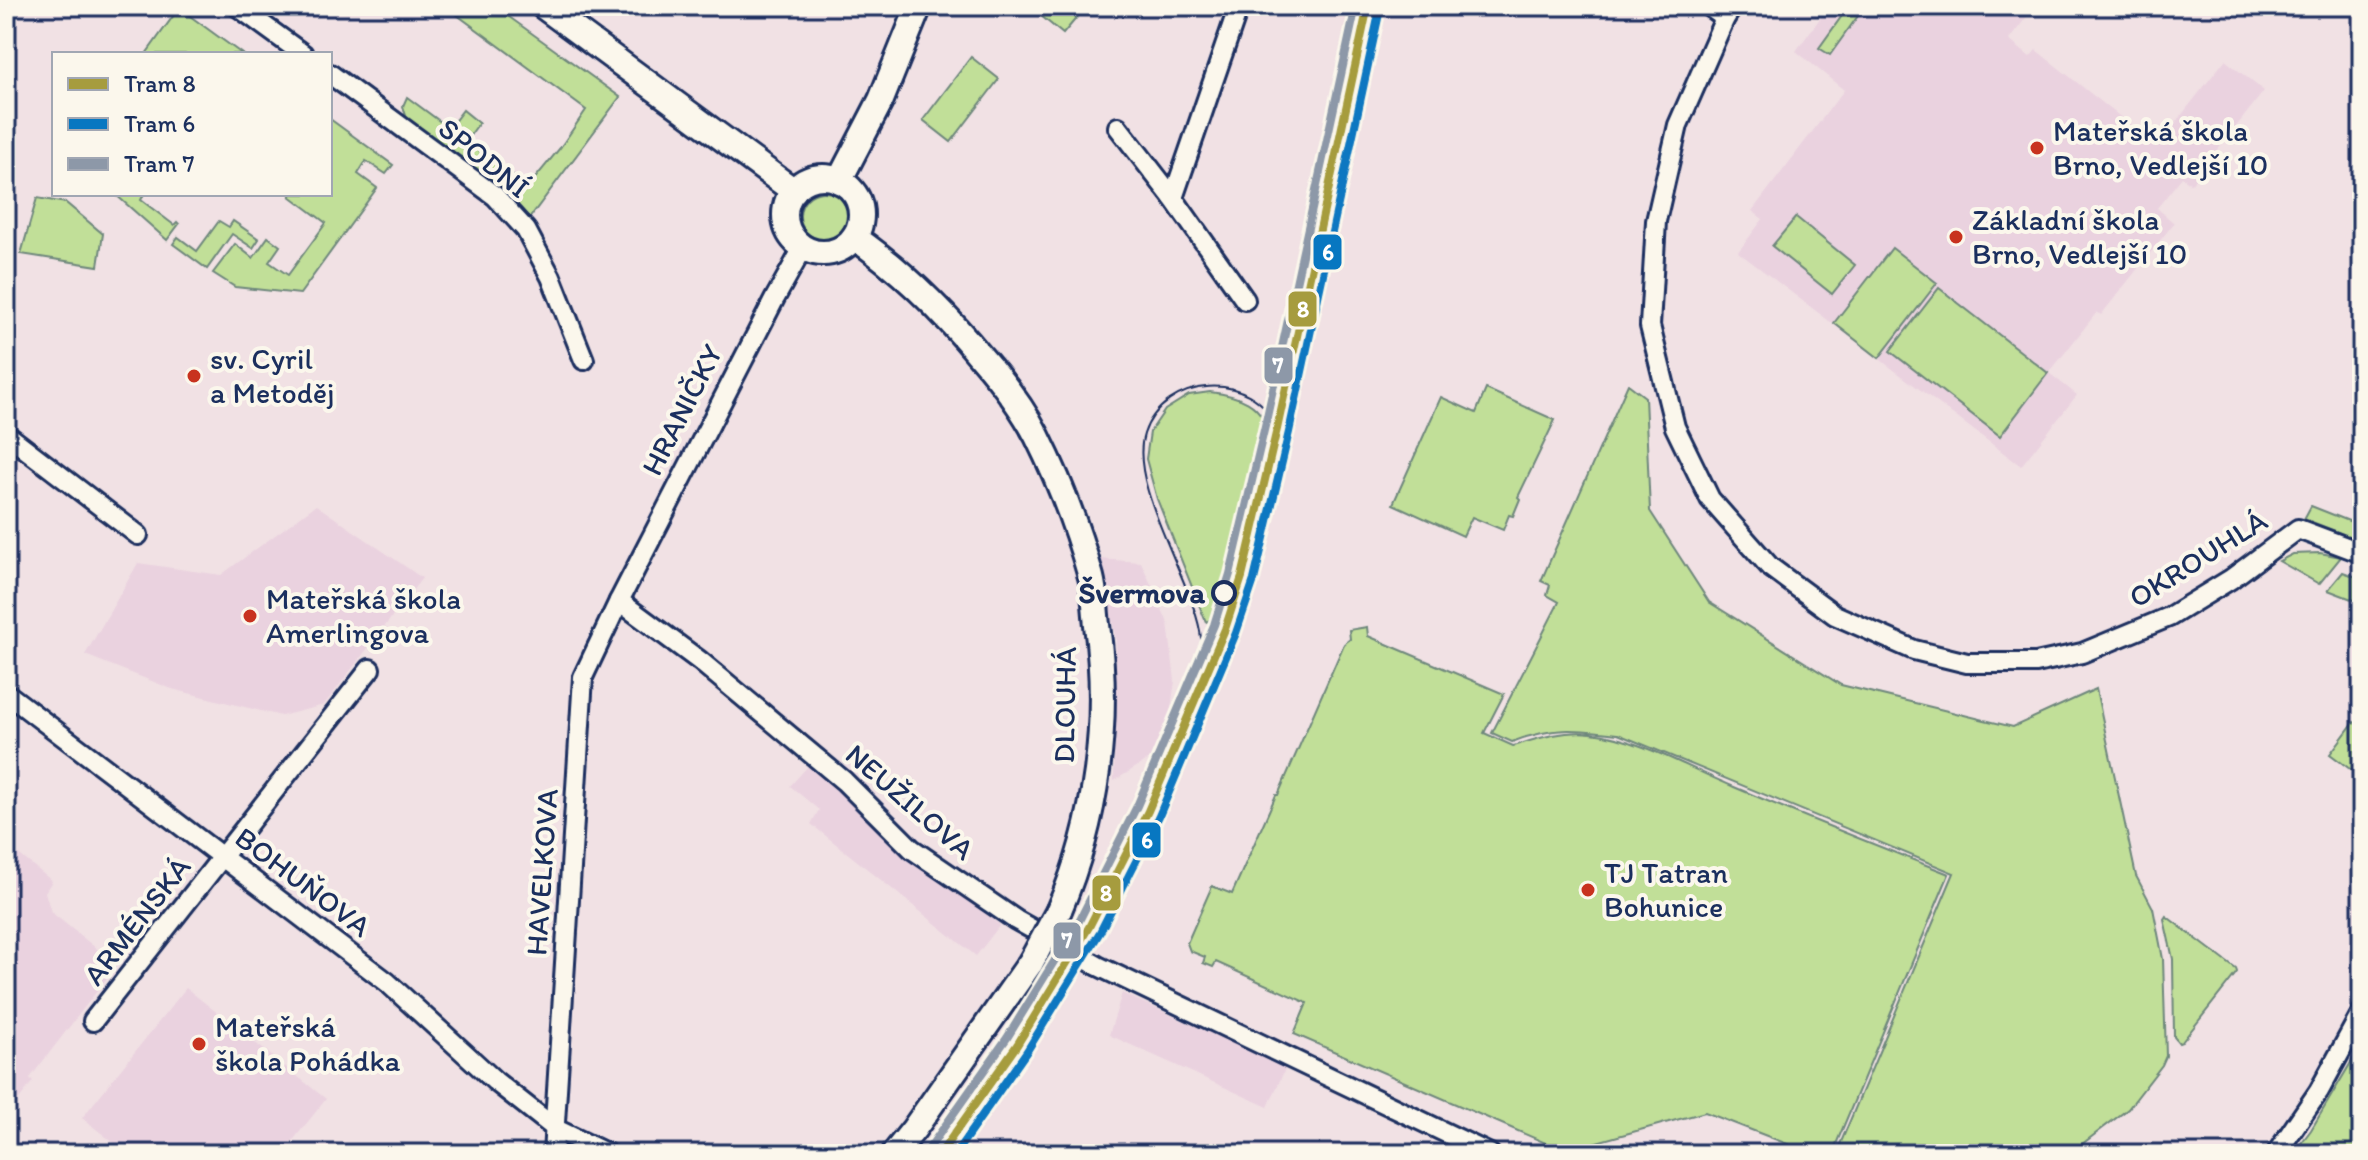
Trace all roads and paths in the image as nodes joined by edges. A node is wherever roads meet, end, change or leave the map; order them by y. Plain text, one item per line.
1 (237, 6) edge
2 (543, 6) edge
3 (919, 6) edge
4 (1239, 6) edge
5 (1708, 6) edge
6 (1729, 12) edge
7 (300, 52) edge
8 (332, 75) edge
9 (1118, 127) dead end
10 (839, 181) junction
11 (794, 191) junction
12 (1173, 198) junction
13 (854, 237) junction
14 (803, 248) junction
15 (1245, 300) dead end
16 (584, 360) dead end
17 (6, 434) edge
18 (138, 535) dead end
19 (2362, 553) edge
20 (619, 601) junction
21 (370, 669) dead end
22 (6, 693) edge
23 (224, 857) junction
24 (2362, 1012) edge
25 (93, 1021) dead end
26 (556, 1129) junction
27 (553, 1154) edge
28 (608, 1154) edge
29 (894, 1154) edge
30 (1490, 1154) edge
31 (2276, 1154) edge

1 - 7 street
2 - 11 street
3 - 10 street
4 - 12 street
5 - 6 street, OKROUHLÁ
6 - 19 street, OKROUHLÁ
8 - 16 street, SPODNÍ
9 - 12 street
10 - 11 street
10 - 13 street
11 - 14 street
12 - 15 street
13 - 14 street
13 - 29 street, DLOUHÁ, bridge
14 - 20 street, HRANIČKY
17 - 18 street
20 - 26 street, HAVELKOVA
20 - 30 street, NEUŽILOVA
21 - 23 street, ARMÉNSKÁ
22 - 23 street, BOHUŇOVA
23 - 25 street, ARMÉNSKÁ
23 - 26 street, BOHUŇOVA
24 - 31 street
26 - 27 street, HAVELKOVA
26 - 28 street, BOHUŇOVA

